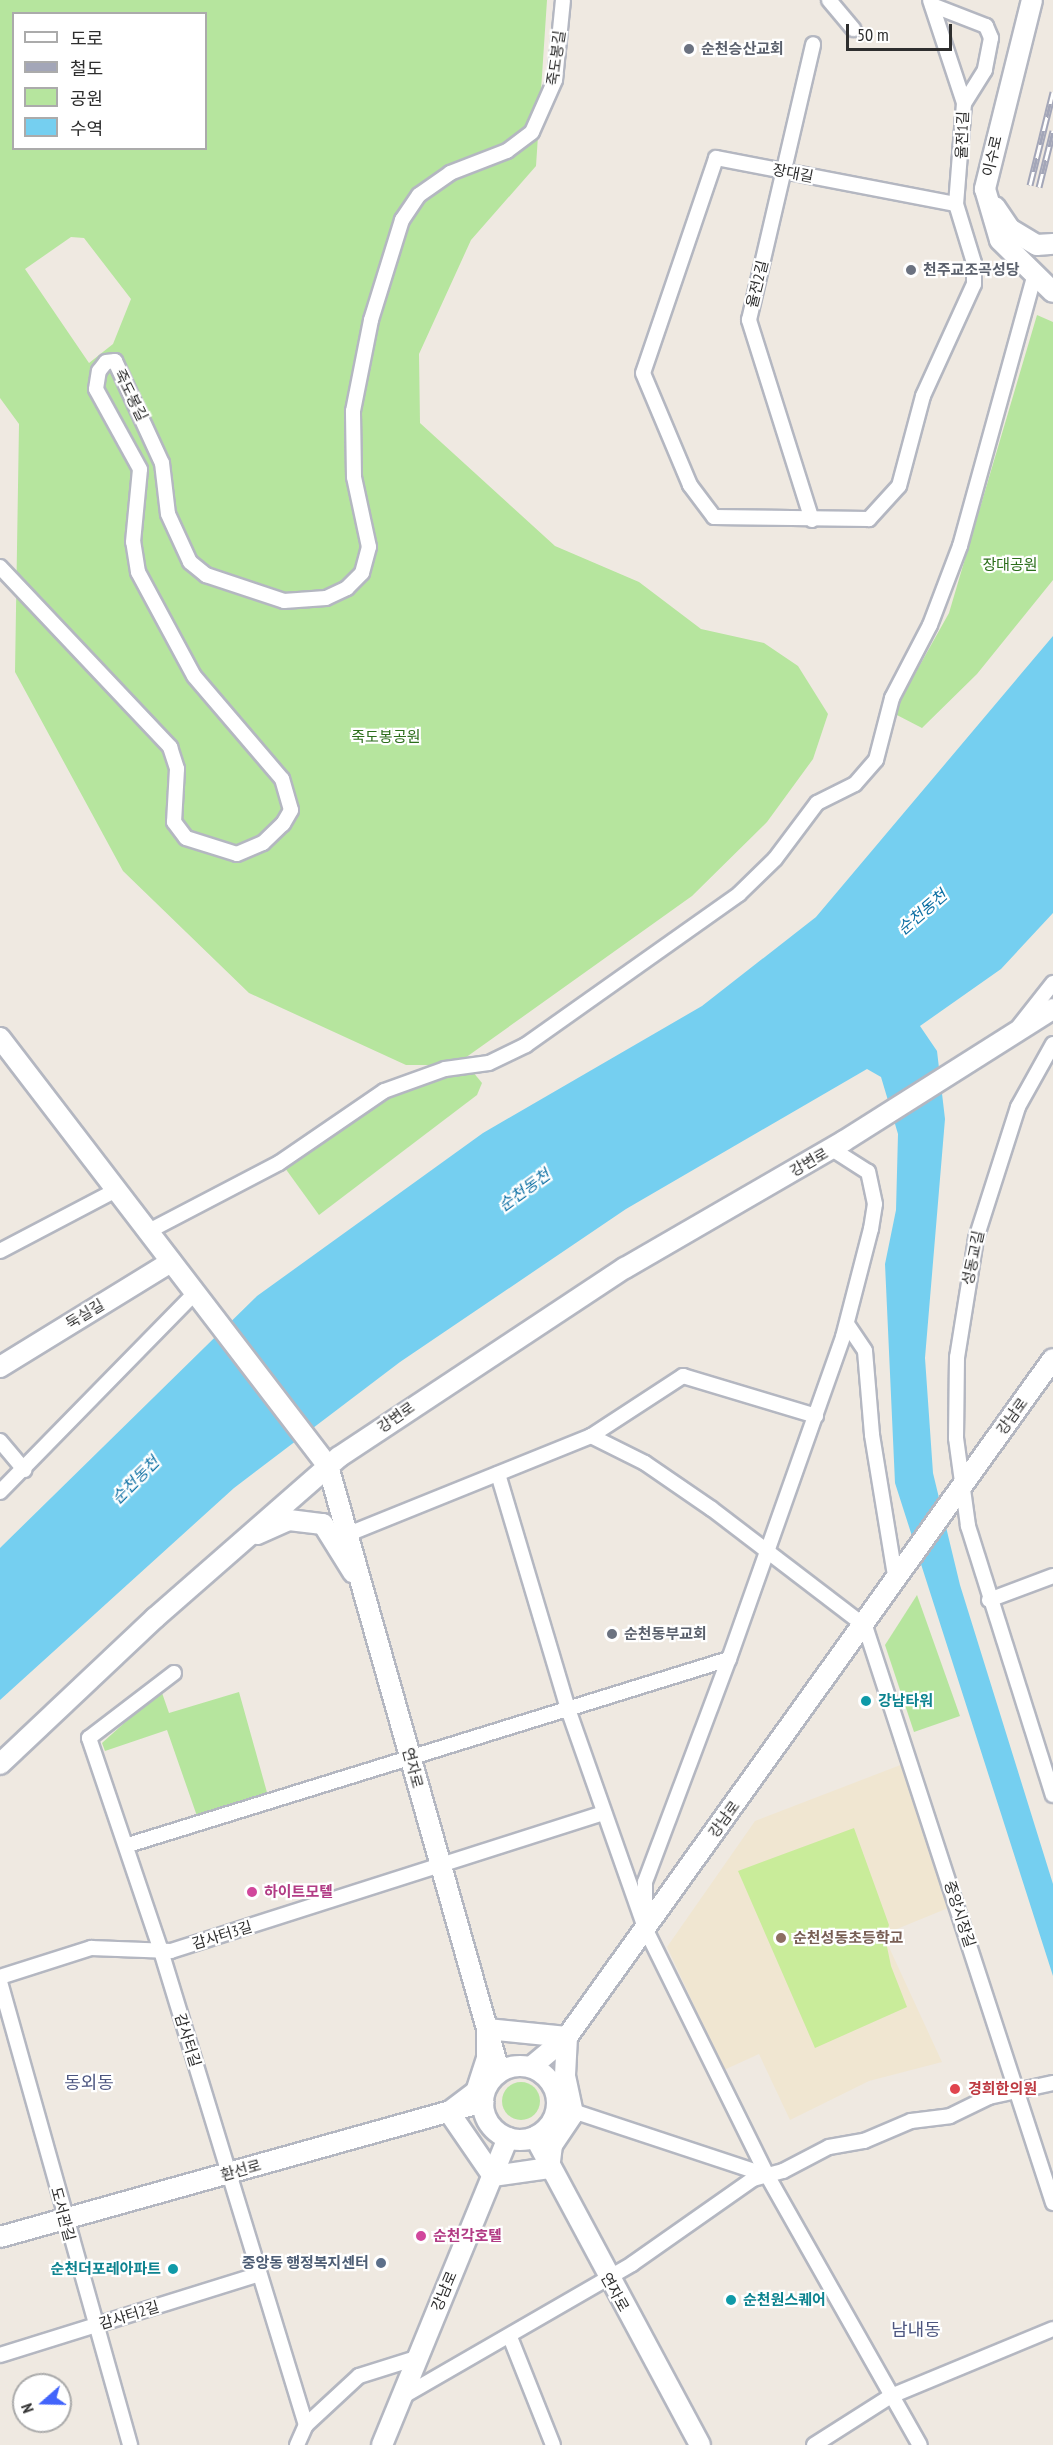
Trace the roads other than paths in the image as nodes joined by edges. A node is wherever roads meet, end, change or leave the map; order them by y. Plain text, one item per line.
1 (563, 0) edge
2 (829, 0) edge
3 (1032, 0) edge
4 (931, 2) edge
5 (853, 29) dead end
6 (813, 44) dead end
7 (963, 103) junction
8 (987, 169) junction
9 (784, 172) junction
10 (956, 204) junction
11 (1053, 244) edge
12 (1034, 278) junction
13 (1053, 292) edge
14 (812, 520) junction
15 (0, 567) edge
16 (1053, 982) edge
17 (1053, 996) edge
18 (1053, 1009) edge
19 (1014, 1033) junction
20 (0, 1038) edge
21 (1053, 1044) edge
22 (838, 1145) junction
23 (116, 1190) junction
24 (147, 1232) junction
25 (0, 1251) edge
26 (171, 1262) junction
27 (200, 1301) junction
28 (846, 1324) junction
29 (1053, 1359) edge
30 (0, 1367) edge
31 (816, 1416) junction
32 (591, 1436) junction
33 (0, 1441) edge
34 (328, 1466) junction
35 (24, 1470) junction
36 (498, 1474) junction
37 (0, 1492) edge
38 (955, 1494) junction
39 (351, 1533) junction
40 (243, 1539) junction
41 (767, 1548) junction
42 (1053, 1576) edge
43 (896, 1582) junction
44 (368, 1600) junction
45 (989, 1600) junction
46 (865, 1626) junction
47 (729, 1659) junction
48 (174, 1673) dead end
49 (568, 1709) junction
50 (410, 1759) junction
51 (0, 1764) edge
52 (1053, 1795) edge
53 (604, 1813) junction
54 (128, 1845) junction
55 (440, 1867) junction
56 (645, 1928) junction
57 (161, 1951) junction
58 (0, 1977) edge
59 (0, 1982) edge
60 (487, 2030) junction
61 (567, 2037) junction
62 (531, 2067) junction
63 (499, 2071) junction
64 (1053, 2083) edge
65 (1018, 2095) junction
66 (483, 2102) junction
67 (565, 2110) junction
68 (448, 2112) junction
69 (535, 2137) junction
70 (508, 2138) junction
71 (549, 2168) junction
72 (226, 2174) junction
73 (767, 2175) junction
74 (493, 2176) junction
75 (1053, 2203) edge
76 (64, 2219) junction
77 (0, 2237) edge
78 (257, 2275) junction
79 (607, 2279) junction
80 (94, 2326) junction
81 (1053, 2328) edge
82 (510, 2337) junction
83 (0, 2355) edge
84 (416, 2358) junction
85 (891, 2396) junction
86 (402, 2397) junction
87 (306, 2425) junction
88 (130, 2445) edge
89 (297, 2445) edge
90 (382, 2445) edge
91 (553, 2445) edge
92 (700, 2445) edge
93 (814, 2445) edge
94 (920, 2445) edge

1 - 15 street, 죽도봉길
2 - 5 street
3 - 8 main road, 이수로
4 - 7 street, 율전1길
4 - 7 street
6 - 9 street, 율전2길
7 - 10 street, 율전1길
8 - 11 main road
8 - 12 main road, 이수로
9 - 10 street, 장대길
9 - 14 street, 율전2길
9 - 14 street, 장대길
10 - 14 street, 장대길
12 - 13 main road, 이수로
12 - 24 street
16 - 19 street
17 - 19 main road
18 - 19 main road
19 - 22 main road, 강변로
20 - 23 main road, 연자로
21 - 38 street, 성동교길
22 - 28 street
22 - 34 main road, 강변로
23 - 24 main road, 연자로
23 - 25 street
24 - 26 main road, 연자로
26 - 27 main road, 연자로
26 - 30 main road, 둑실길
27 - 34 main road, 연자로
27 - 35 street
28 - 31 street
28 - 43 street
29 - 38 main road, 강남로
31 - 32 street
31 - 41 street
32 - 36 street
32 - 41 street
33 - 35 street
34 - 39 main road, 연자로
34 - 40 main road, 강변로
35 - 37 street
36 - 39 street
36 - 49 street
38 - 43 main road, 강남로
38 - 45 street, 성동교길
39 - 44 main road, 연자로
40 - 44 main road
40 - 51 main road, 강변로
41 - 46 street
41 - 47 street
42 - 45 street
43 - 46 main road, 강남로
44 - 50 main road, 연자로
45 - 52 street, 성동교길
46 - 56 main road, 강남로
46 - 65 street, 중앙시장길
47 - 49 street
47 - 56 street
48 - 54 street, 감사터길
49 - 50 street
49 - 53 street
50 - 54 street
50 - 55 main road, 연자로
53 - 55 street, 감사터3길
53 - 56 street
54 - 57 street, 감사터길
55 - 57 street, 감사터3길
55 - 60 main road, 연자로
56 - 61 main road, 강남로
56 - 73 street
57 - 58 street, 감사터3길
57 - 72 street, 감사터길
59 - 76 street, 도서관길
60 - 61 main road
60 - 63 main road, 연자로
60 - 68 main road
61 - 62 main road, 강남로
61 - 67 main road
62 - 63 main road
62 - 67 main road
63 - 66 main road
64 - 65 street
65 - 73 street
65 - 75 street, 중앙시장길
66 - 68 main road, 환선로
66 - 70 main road
67 - 69 main road
67 - 71 main road
67 - 73 street
68 - 72 main road, 환선로
68 - 74 main road
69 - 70 main road
69 - 71 main road, 연자로
70 - 74 main road, 강남로
71 - 74 main road
71 - 79 main road, 연자로
72 - 76 main road, 환선로
72 - 78 street, 감사터길
73 - 79 street
73 - 85 street
74 - 84 main road, 강남로
76 - 77 main road, 환선로
76 - 80 street, 도서관길
78 - 80 street, 감사터2길
78 - 87 street, 감사터길
79 - 82 street
79 - 92 main road, 연자로
80 - 83 street, 감사터2길
80 - 88 street, 도서관길
81 - 85 street
82 - 86 street
82 - 91 street
84 - 86 main road, 강남로
84 - 87 street
85 - 93 street
85 - 94 street
86 - 90 main road, 강남로
87 - 89 street

